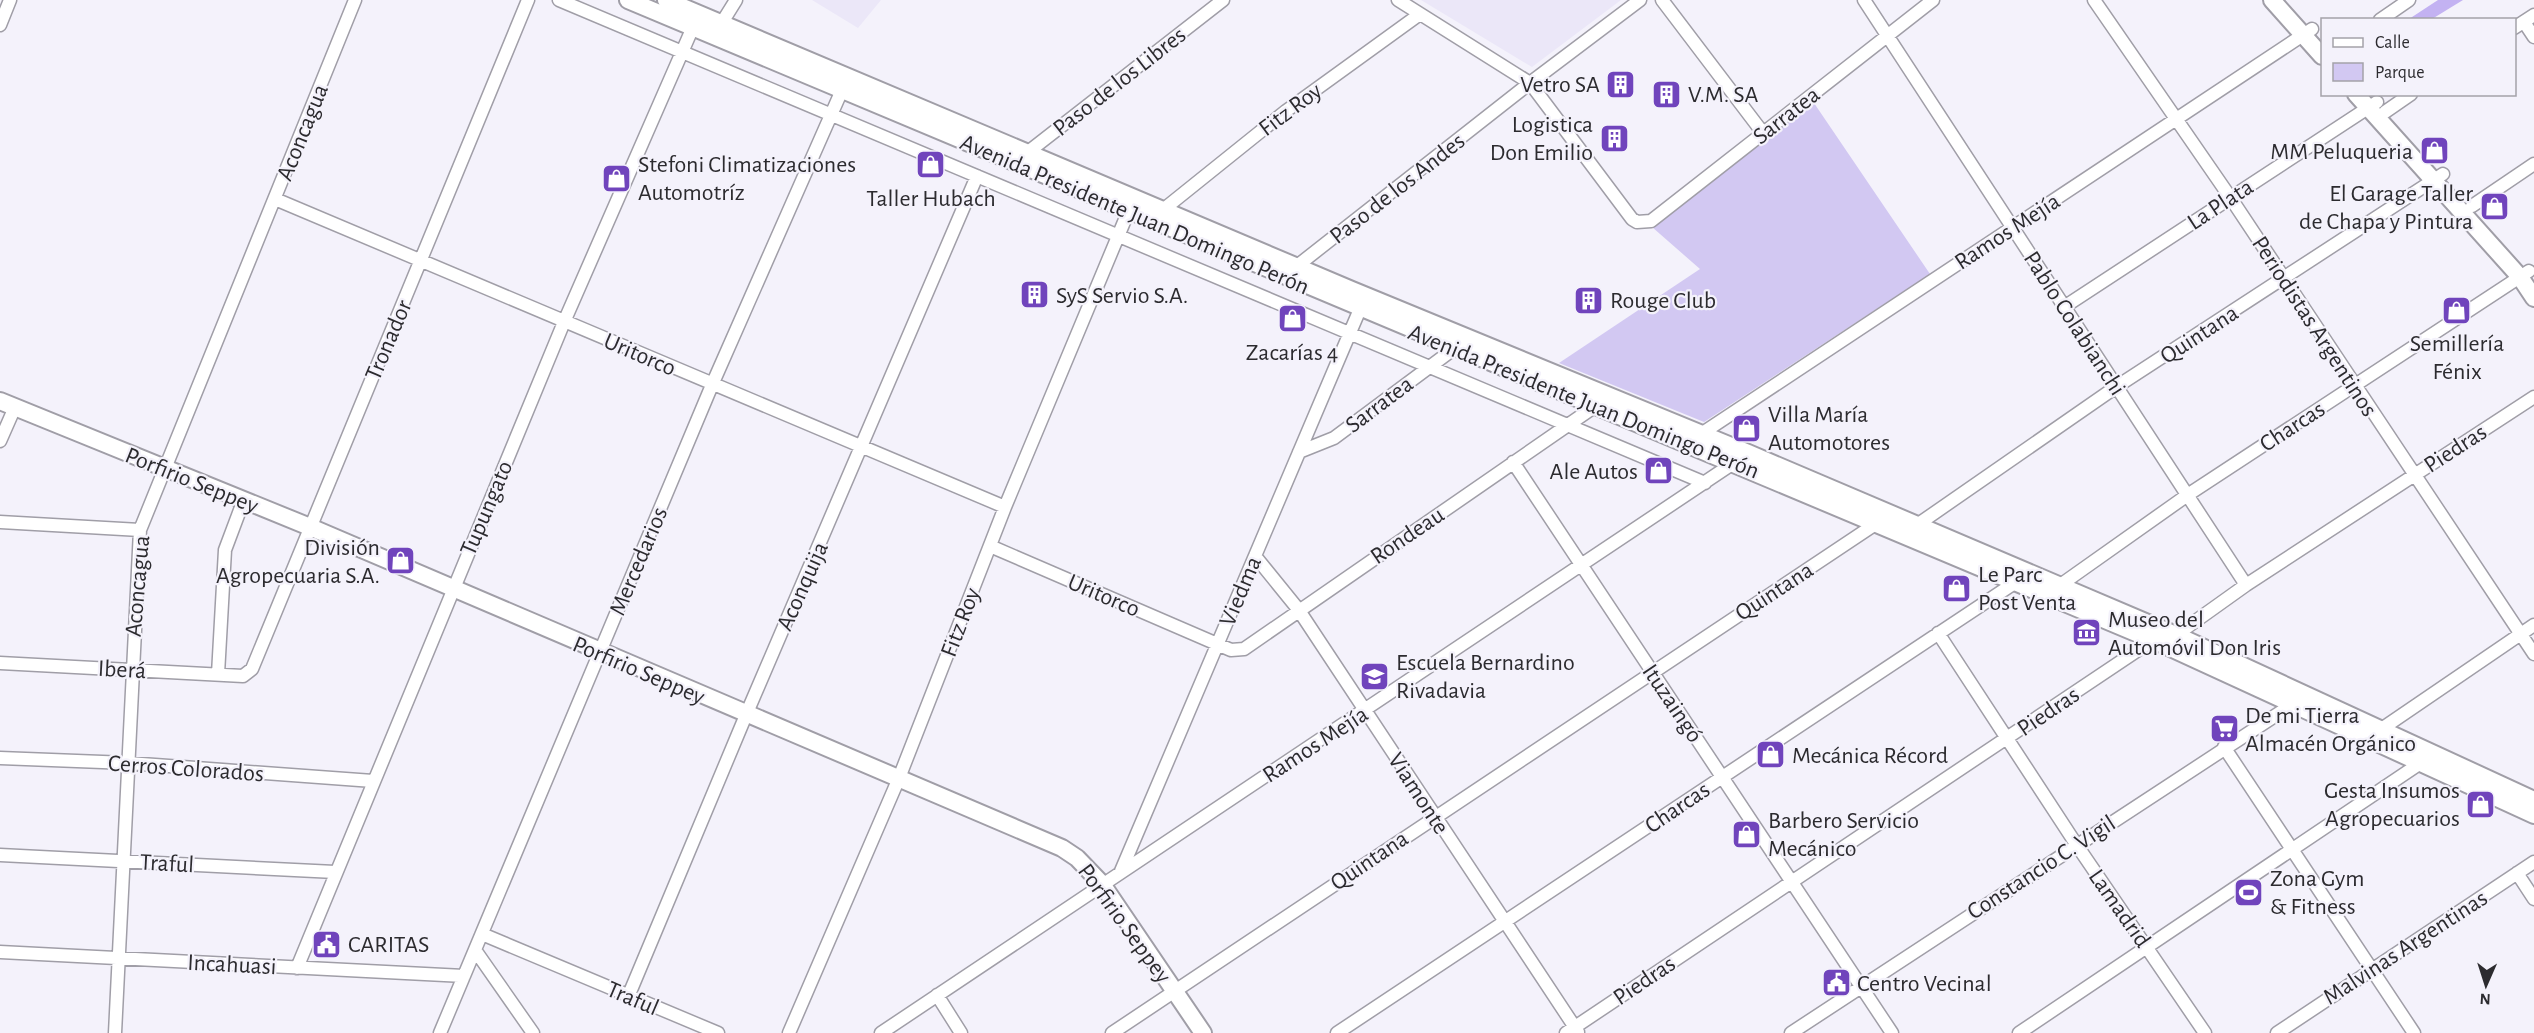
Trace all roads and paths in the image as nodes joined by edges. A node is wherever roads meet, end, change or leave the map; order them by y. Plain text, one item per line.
1 (10, 0) edge
2 (355, 0) edge
3 (528, 0) edge
4 (559, 0) edge
5 (628, 0) edge
6 (666, 0) edge
7 (736, 0) edge
8 (1223, 0) edge
9 (1398, 0) edge
10 (1640, 0) edge
11 (1662, 0) edge
12 (1864, 0) edge
13 (1933, 0) edge
14 (2094, 0) edge
15 (2272, 0) edge
16 (2286, 0) edge
17 (2409, 0) edge
18 (1420, 14) junction
19 (2383, 18) edge
20 (2524, 22) edge
21 (0, 25) edge
22 (693, 27) junction
23 (718, 30) junction
24 (1887, 34) junction
25 (2313, 35) edge
26 (2534, 37) edge
27 (682, 52) junction
28 (2321, 54) edge
29 (1530, 83) junction
30 (842, 90) junction
31 (2360, 96) edge
32 (2404, 96) edge
33 (2375, 104) edge
34 (831, 115) junction
35 (2177, 120) junction
36 (1763, 133) junction
37 (1022, 158) junction
38 (2534, 164) edge
39 (977, 176) junction
40 (2438, 177) junction
41 (2230, 197) junction
42 (275, 200) junction
43 (2472, 206) junction
44 (1164, 209) junction
45 (1129, 210) junction
46 (2012, 227) junction
47 (1119, 236) junction
48 (421, 260) junction
49 (1297, 266) junction
50 (2528, 276) edge
51 (2284, 279) junction
52 (2534, 298) edge
53 (2064, 307) junction
54 (1360, 309) junction
55 (564, 322) junction
56 (1350, 333) junction
57 (1455, 348) junction
58 (1429, 367) junction
59 (712, 384) junction
60 (2354, 386) junction
61 (2116, 387) junction
62 (2534, 397) edge
63 (7, 404) edge
64 (1594, 407) junction
65 (1567, 425) junction
66 (1701, 434) junction
67 (0, 441) edge
68 (862, 448) junction
69 (1299, 452) junction
70 (1748, 453) junction
71 (1513, 462) junction
72 (1734, 463) junction
73 (163, 468) junction
74 (2413, 475) junction
75 (1705, 483) junction
76 (2189, 494) junction
77 (243, 501) junction
78 (1005, 507) junction
79 (0, 522) edge
80 (1877, 523) junction
81 (1917, 525) junction
82 (310, 527) junction
83 (140, 530) junction
84 (990, 546) junction
85 (1255, 556) junction
86 (1582, 566) junction
87 (2016, 582) junction
88 (2246, 585) junction
89 (2059, 586) junction
90 (452, 590) junction
91 (1298, 609) junction
92 (2534, 625) edge
93 (1938, 633) junction
94 (2521, 634) junction
95 (2176, 636) junction
96 (2153, 640) junction
97 (1218, 644) junction
98 (599, 653) junction
99 (2534, 654) edge
100 (0, 663) edge
101 (131, 670) junction
102 (1652, 671) junction
103 (218, 674) junction
104 (243, 676) joint
105 (2293, 704) junction
106 (1365, 711) junction
107 (746, 715) junction
108 (2380, 730) junction
109 (2006, 739) junction
110 (2224, 747) junction
111 (0, 758) edge
112 (2427, 758) junction
113 (128, 763) junction
114 (1722, 777) junction
115 (898, 778) junction
116 (373, 782) junction
117 (2534, 800) edge
118 (2534, 815) edge
119 (1435, 816) junction
120 (2076, 844) junction
121 (2290, 850) junction
122 (0, 855) edge
123 (123, 861) junction
124 (2534, 862) edge
125 (335, 872) junction
126 (1121, 872) junction
127 (2517, 873) junction
128 (1791, 880) junction
129 (1102, 884) junction
130 (2534, 898) edge
131 (1505, 922) junction
132 (482, 934) junction
133 (2148, 948) junction
134 (475, 950) junction
135 (0, 952) edge
136 (118, 958) junction
137 (297, 968) junction
138 (2372, 969) junction
139 (464, 976) junction
140 (1862, 986) junction
141 (1174, 991) junction
142 (937, 995) junction
143 (628, 997) junction
144 (1573, 1031) edge
145 (115, 1033) edge
146 (440, 1033) edge
147 (533, 1033) edge
148 (718, 1033) edge
149 (789, 1033) edge
150 (881, 1033) edge
151 (961, 1033) edge
152 (1112, 1033) edge
153 (1203, 1033) edge
154 (1338, 1033) edge
155 (1791, 1033) edge
156 (1892, 1033) edge
157 (2019, 1033) edge
158 (2205, 1033) edge
159 (2277, 1033) edge
160 (2414, 1033) edge

1 - 21 street
2 - 42 street, Aconcagua
3 - 48 street, Tronador
4 - 27 street, Avenida Presidente Juan Domingo Perón
5 - 22 main road, Avenida Presidente Juan Domingo Perón
6 - 23 main road, Avenida Presidente Juan Domingo Perón
7 - 23 street
8 - 37 street, Paso de los Libres
9 - 18 street
10 - 29 street, Paso de los Andes
11 - 36 street
12 - 24 street, Pablo Colabianchi
13 - 24 street, Sarratea
14 - 35 street, Periodistas Argentinos
15 - 25 main road
16 - 25 main road
17 - 19 street
18 - 29 street
18 - 44 street, Fitz Roy
20 - 26 street
22 - 23 main road, Avenida Presidente Juan Domingo Perón
22 - 27 street, Tupungato
23 - 30 main road, Avenida Presidente Juan Domingo Perón
23 - 37 main road, Avenida Presidente Juan Domingo Perón
24 - 36 street, Sarratea
24 - 46 street, Pablo Colabianchi
25 - 28 main road
25 - 35 street, Ramos Mejía
27 - 34 street, Avenida Presidente Juan Domingo Perón
27 - 55 street, Tupungato
29 - 36 street, Sarratea
29 - 49 street, Paso de los Andes
30 - 34 street, Mercedarios
30 - 37 main road, Avenida Presidente Juan Domingo Perón
31 - 33 main road
32 - 33 street, La Plata
33 - 40 main road
33 - 41 street, La Plata
34 - 39 street, Avenida Presidente Juan Domingo Perón
34 - 59 street, Mercedarios
35 - 41 street, Periodistas Argentinos
35 - 46 street, Ramos Mejía
37 - 44 main road, Avenida Presidente Juan Domingo Perón
37 - 45 main road, Avenida Presidente Juan Domingo Perón
38 - 43 street
39 - 47 street, Avenida Presidente Juan Domingo Perón
39 - 68 street, Aconquija
40 - 43 main road
40 - 50 main road
40 - 51 street, Quintana
41 - 51 street, Periodistas Argentinos
41 - 53 street, La Plata
42 - 48 street, Uritorco
42 - 73 street, Aconcagua
43 - 50 main road
44 - 49 main road, Avenida Presidente Juan Domingo Perón
45 - 47 street, Fitz Roy
45 - 54 main road, Avenida Presidente Juan Domingo Perón
46 - 53 street, Pablo Colabianchi
46 - 66 street, Ramos Mejía
47 - 56 street, Avenida Presidente Juan Domingo Perón
47 - 78 street, Fitz Roy
48 - 55 street, Uritorco
48 - 82 street, Tronador
49 - 66 main road, Avenida Presidente Juan Domingo Perón
50 - 52 main road
50 - 60 street, Charcas
51 - 60 street, Periodistas Argentinos
51 - 61 street, Quintana
53 - 61 street, Pablo Colabianchi
54 - 56 street, Viedma
54 - 57 main road, Avenida Presidente Juan Domingo Perón
55 - 59 street, Uritorco
55 - 90 street, Tupungato
56 - 58 street, Avenida Presidente Juan Domingo Perón
56 - 69 street, Viedma
57 - 58 street, Sarratea
57 - 64 main road, Avenida Presidente Juan Domingo Perón
58 - 65 street, Avenida Presidente Juan Domingo Perón
58 - 69 street, Sarratea
59 - 68 street, Uritorco
59 - 98 street, Mercedarios
60 - 74 street, Periodistas Argentinos
60 - 76 street, Charcas
61 - 76 street, Pablo Colabianchi
61 - 81 street, Quintana
62 - 74 street, Piedras
63 - 67 street
63 - 73 main road, Porfirio Seppey
64 - 65 street, Rondeau
64 - 72 main road, Avenida Presidente Juan Domingo Perón
65 - 71 street, Rondeau
65 - 75 street, Avenida Presidente Juan Domingo Perón
66 - 70 main road, Avenida Presidente Juan Domingo Perón
68 - 78 street, Uritorco
68 - 107 street, Aconquija
69 - 85 street, Viedma
70 - 72 street, Ramos Mejía
70 - 81 main road, Avenida Presidente Juan Domingo Perón
71 - 86 street, Ituzaingó
71 - 91 street, Rondeau
72 - 75 street, Ramos Mejía
72 - 80 main road, Avenida Presidente Juan Domingo Perón
73 - 77 main road, Porfirio Seppey
73 - 83 street, Aconcagua
74 - 88 street, Piedras
74 - 94 street, Periodistas Argentinos
75 - 86 street, Ramos Mejía
76 - 88 street, Pablo Colabianchi
76 - 89 street, Charcas
77 - 82 main road, Porfirio Seppey
77 - 103 street
78 - 84 street, Fitz Roy
79 - 83 street
80 - 81 street
80 - 87 main road, Avenida Presidente Juan Domingo Perón
80 - 102 street, Quintana
81 - 89 main road, Avenida Presidente Juan Domingo Perón
82 - 90 main road, Porfirio Seppey
82 - 104 street, Tronador
83 - 101 street, Aconcagua
84 - 97 street, Uritorco
84 - 115 street, Fitz Roy
85 - 91 street, Viamonte
85 - 97 street, Viedma
86 - 102 street, Ituzaingó
86 - 106 street, Ramos Mejía
87 - 93 street, Charcas
87 - 96 main road, Avenida Presidente Juan Domingo Perón
88 - 95 street, Piedras
89 - 95 main road, Avenida Presidente Juan Domingo Perón
90 - 98 main road, Porfirio Seppey
90 - 116 street, Tupungato
91 - 97 street, Rondeau
91 - 106 street, Viamonte
92 - 94 street
93 - 109 street, Lamadrid
93 - 114 street, Charcas
94 - 99 street, Periodistas Argentinos
94 - 108 street
95 - 96 street, Piedras
95 - 108 main road, Avenida Presidente Juan Domingo Perón
96 - 105 main road, Avenida Presidente Juan Domingo Perón
96 - 109 street, Piedras
97 - 126 street, Viedma
98 - 107 main road, Porfirio Seppey
98 - 132 street, Mercedarios
100 - 101 street, Iberá
101 - 103 street, Iberá
101 - 113 street, Aconcagua
102 - 114 street, Ituzaingó
102 - 119 street, Quintana
103 - 104 street, Iberá
105 - 110 street, Constancio C. Vigil
105 - 112 main road, Avenida Presidente Juan Domingo Perón
106 - 119 street, Viamonte
106 - 126 street, Ramos Mejía
107 - 115 main road, Porfirio Seppey
107 - 143 street, Aconquija
108 - 112 main road, Avenida Presidente Juan Domingo Perón
109 - 120 street, Lamadrid
109 - 128 street, Piedras
110 - 120 street, Constancio C. Vigil
110 - 121 street
111 - 113 street, Cerros Colorados
112 - 117 main road, Avenida Presidente Juan Domingo Perón
112 - 118 main road, Avenida Presidente Juan Domingo Perón
112 - 121 street
113 - 116 street, Cerros Colorados
113 - 123 street, Aconcagua
114 - 128 street, Ituzaingó
114 - 131 street, Charcas
115 - 129 main road, Porfirio Seppey
115 - 149 street, Fitz Roy
116 - 125 street, Tupungato
119 - 131 street, Viamonte
119 - 141 street, Quintana
120 - 133 street, Lamadrid
120 - 140 street, Constancio C. Vigil
121 - 133 street
121 - 138 street
122 - 123 street, Traful
123 - 125 street, Traful
123 - 136 street, Aconcagua
124 - 127 street, Malvinas Argentinas
125 - 137 street, Tupungato
126 - 129 street, Ramos Mejía
127 - 130 street
127 - 138 street, Malvinas Argentinas
128 - 140 street, Ituzaingó
128 - 144 street, Piedras
129 - 141 main road, Porfirio Seppey
129 - 142 street, Ramos Mejía
131 - 144 street, Viamonte
131 - 154 street, Charcas
132 - 134 street, Mercedarios
132 - 143 street, Traful
133 - 157 street
133 - 158 street, Lamadrid
134 - 139 street, Mercedarios
134 - 147 street
135 - 136 street, Incahuasi
136 - 137 street, Incahuasi
136 - 145 street, Aconcagua
137 - 139 street, Incahuasi
138 - 159 street, Malvinas Argentinas
138 - 160 street
139 - 146 street, Mercedarios
140 - 155 street, Constancio C. Vigil
140 - 156 street, Ituzaingó
141 - 152 street, Quintana
141 - 153 main road, Porfirio Seppey
142 - 150 street, Ramos Mejía
142 - 151 street
143 - 148 street, Traful

